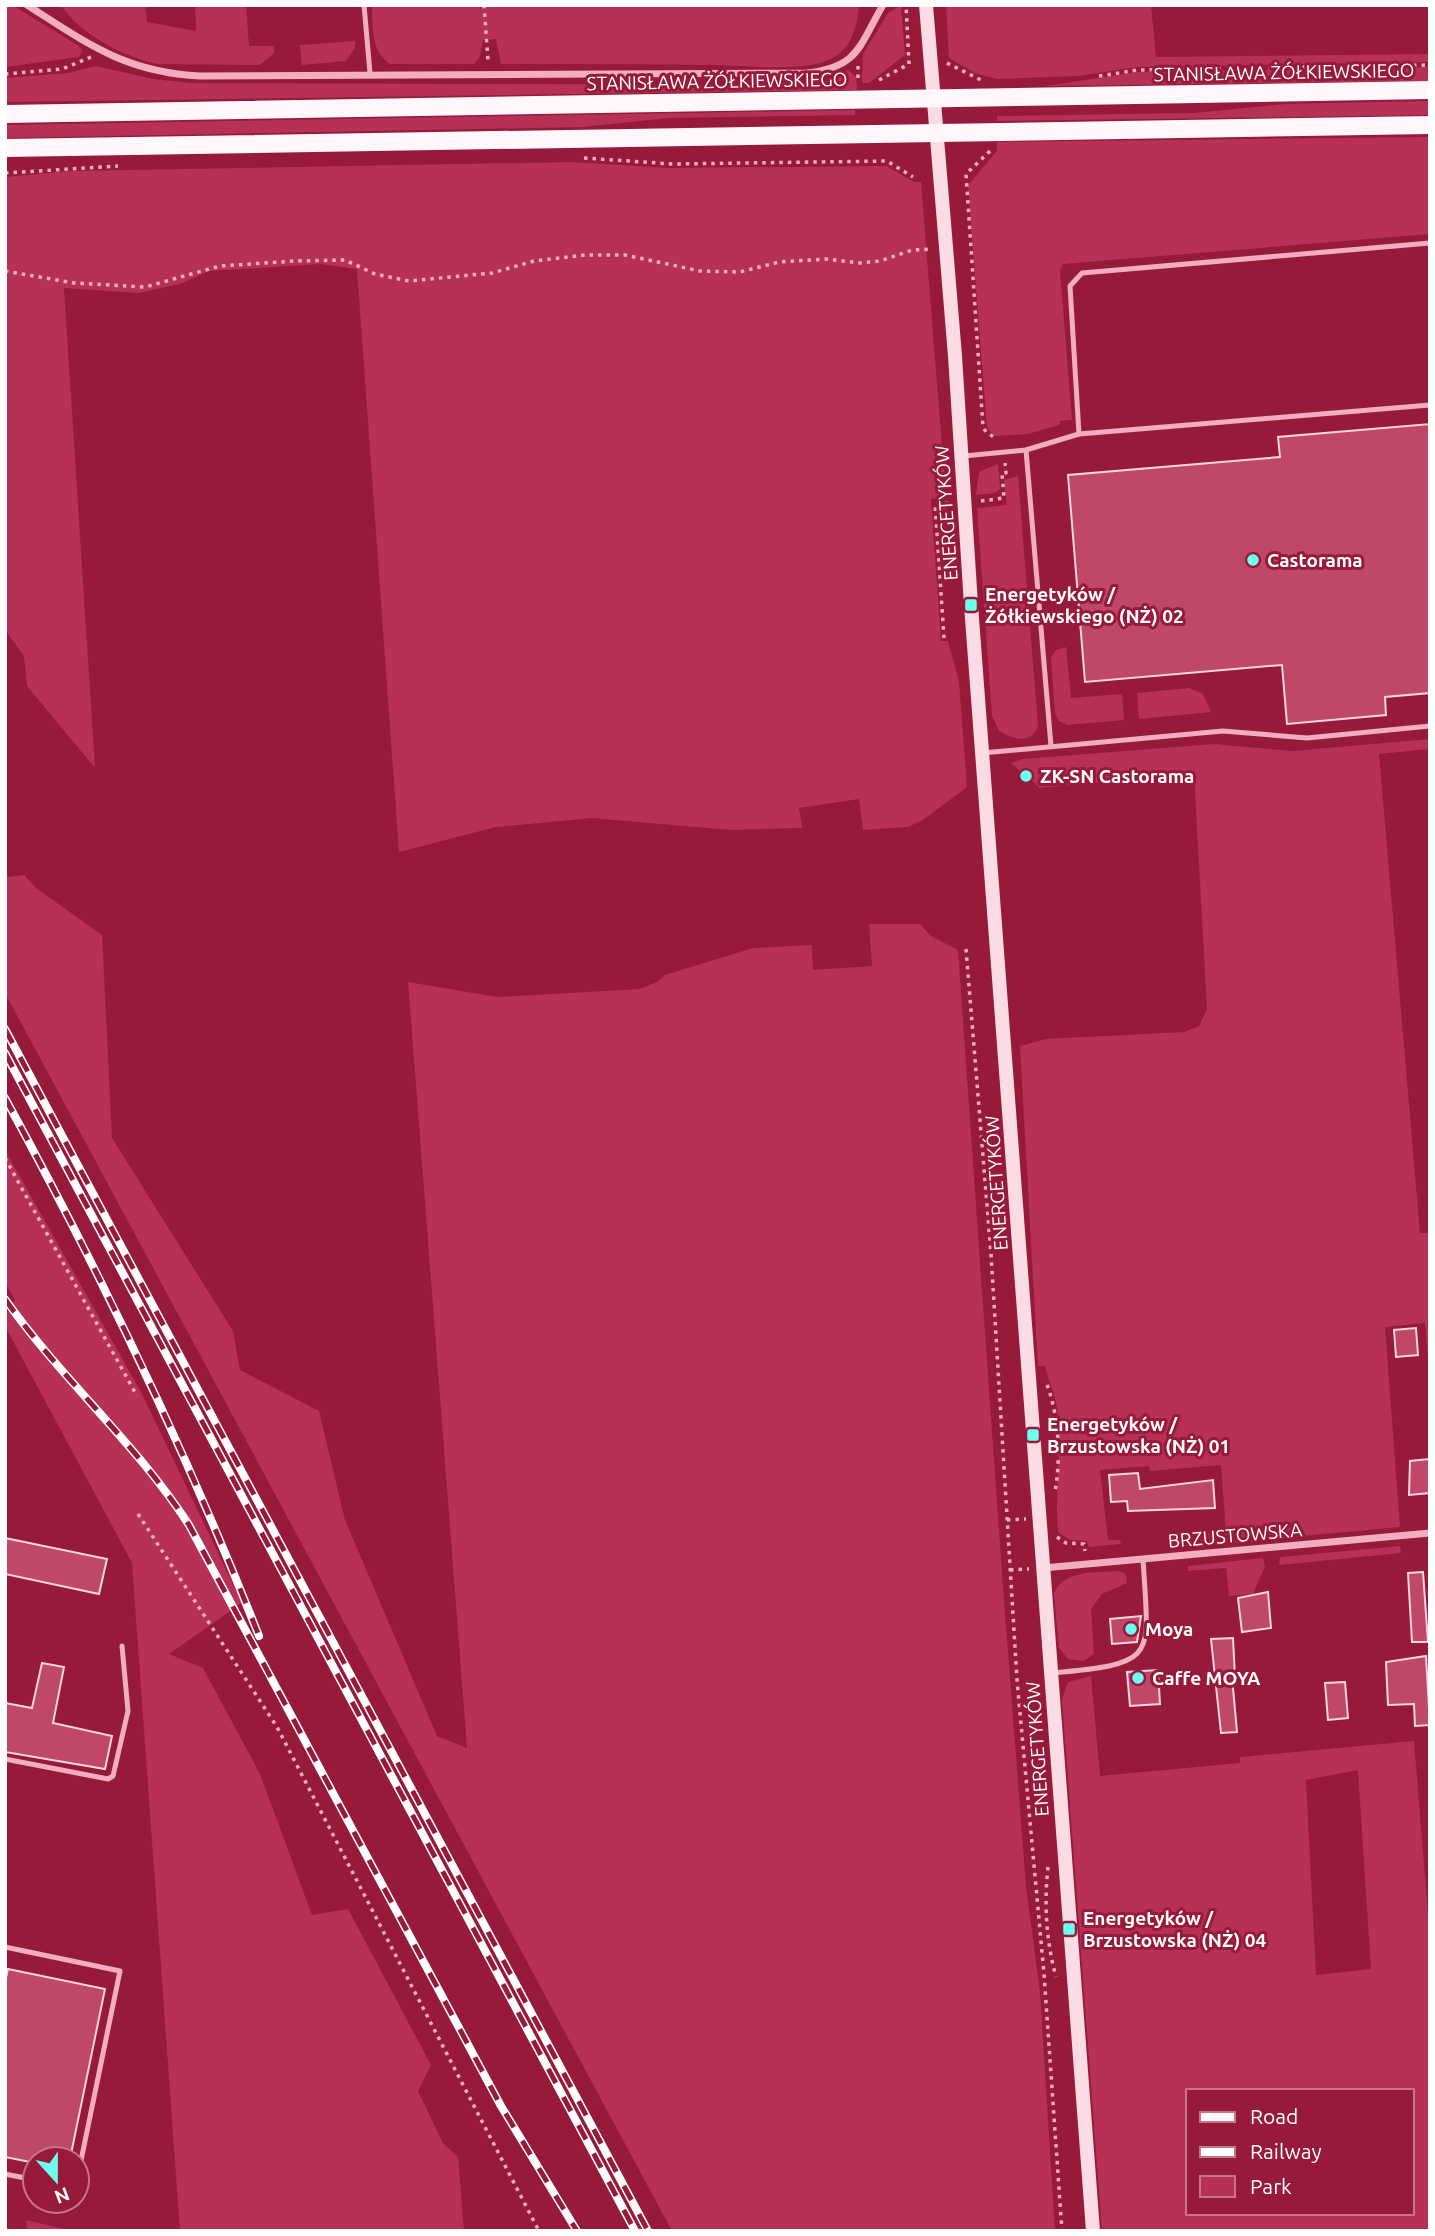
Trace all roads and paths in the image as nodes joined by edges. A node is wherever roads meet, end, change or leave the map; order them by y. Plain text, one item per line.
1 (27, 5) edge
2 (364, 5) edge
3 (484, 5) edge
4 (883, 5) edge
5 (906, 5) edge
6 (926, 5) edge
7 (99, 50) junction
8 (946, 63) dead end
9 (1430, 65) edge
10 (370, 73) junction
11 (5, 74) edge
12 (489, 74) junction
13 (1089, 78) dead end
14 (876, 82) dead end
15 (990, 84) dead end
16 (1430, 90) edge
17 (933, 99) junction
18 (5, 114) edge
19 (1430, 125) edge
20 (936, 133) junction
21 (5, 148) edge
22 (992, 149) dead end
23 (575, 158) dead end
24 (125, 166) dead end
25 (5, 173) edge
26 (913, 177) dead end
27 (1430, 243) edge
28 (947, 248) junction
29 (5, 271) edge
30 (1430, 405) edge
31 (1079, 434) junction
32 (1003, 440) dead end
33 (1026, 450) junction
34 (961, 456) junction
35 (1430, 726) edge
36 (1051, 746) junction
37 (982, 753) junction
38 (966, 949) dead end
39 (5, 1158) edge
40 (1028, 1370) junction
41 (137, 1396) dead end
42 (1053, 1500) dead end
43 (138, 1514) dead end
44 (1430, 1533) edge
45 (1055, 1534) dead end
46 (1143, 1559) junction
47 (1087, 1564) junction
48 (1043, 1568) junction
49 (122, 1646) dead end
50 (1050, 1673) junction
51 (5, 1759) edge
52 (5, 1947) edge
53 (84, 2145) edge
54 (539, 2231) edge
55 (1062, 2231) edge
56 (1093, 2231) edge

1 - 7 street
2 - 10 lane
3 - 12 path
4 - 12 street
5 - 14 path
6 - 17 main road, ENERGETYKÓW
7 - 10 street
7 - 11 path
8 - 15 path
9 - 13 path
10 - 12 street
16 - 17 main road, STANISŁAWA ŻÓŁKIEWSKIEGO
17 - 18 main road, STANISŁAWA ŻÓŁKIEWSKIEGO
17 - 20 main road, ENERGETYKÓW
19 - 20 main road
20 - 21 main road
20 - 28 main road, ENERGETYKÓW
22 - 32 path
23 - 26 path
24 - 25 path
27 - 31 lane
28 - 29 path
28 - 34 main road, ENERGETYKÓW
30 - 31 lane
31 - 33 lane
33 - 34 lane
33 - 36 lane
34 - 37 main road, ENERGETYKÓW
35 - 36 lane
36 - 37 lane
37 - 40 main road, ENERGETYKÓW
38 - 55 path
39 - 41 path
40 - 42 path
40 - 48 main road, ENERGETYKÓW
43 - 54 path
44 - 46 street, BRZUSTOWSKA
45 - 47 path
46 - 47 street, BRZUSTOWSKA
46 - 50 lane
47 - 48 street, BRZUSTOWSKA
48 - 50 main road, ENERGETYKÓW
49 - 51 lane
50 - 56 main road, ENERGETYKÓW
52 - 53 lane

